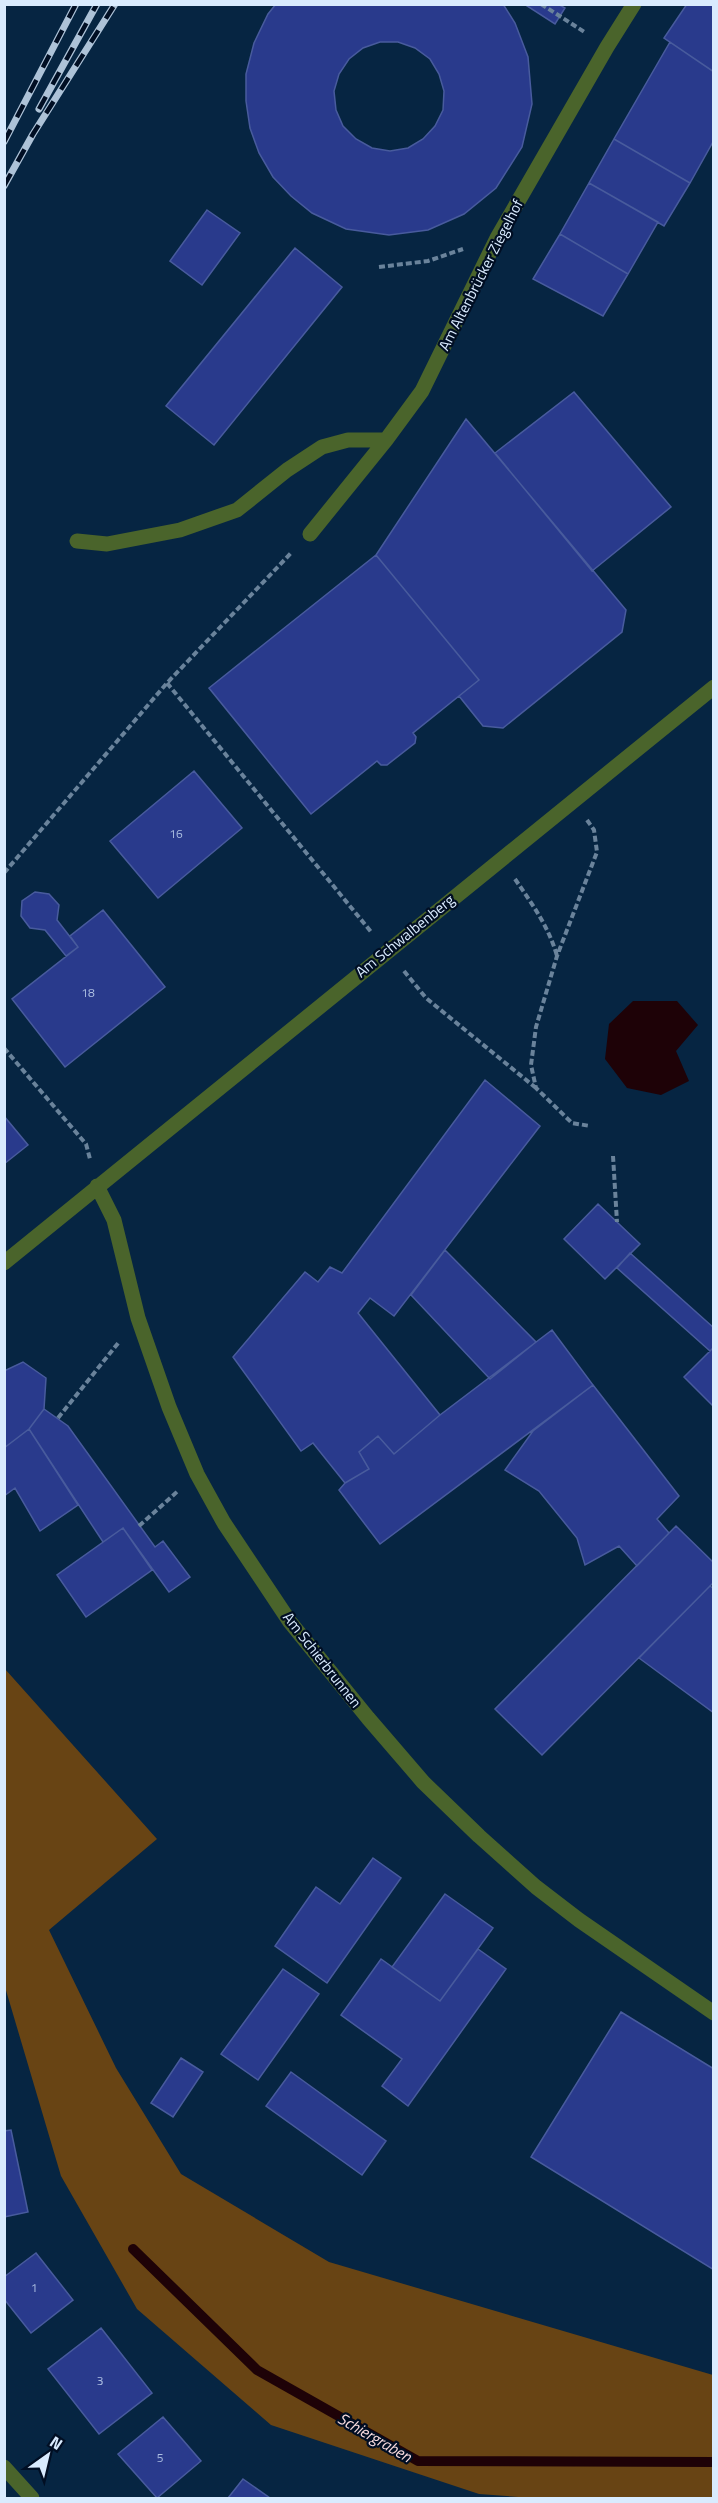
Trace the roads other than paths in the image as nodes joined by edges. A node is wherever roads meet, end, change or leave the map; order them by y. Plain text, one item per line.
1 (634, 4) edge
2 (386, 440) junction
3 (310, 534) road end
4 (77, 541) dead end
5 (714, 687) edge
6 (97, 1186) junction
7 (4, 1263) edge
8 (714, 2013) edge
9 (4, 2468) edge
10 (32, 2499) edge

1 - 2 street, Am Altenbrücker Ziegelhof
2 - 3 street, Am Altenbrücker Ziegelhof
2 - 4 street
5 - 6 street, Am Schwalbenberg
6 - 7 street, Am Schwalbenberg
6 - 8 street, Am Schierbrunnen
9 - 10 street

